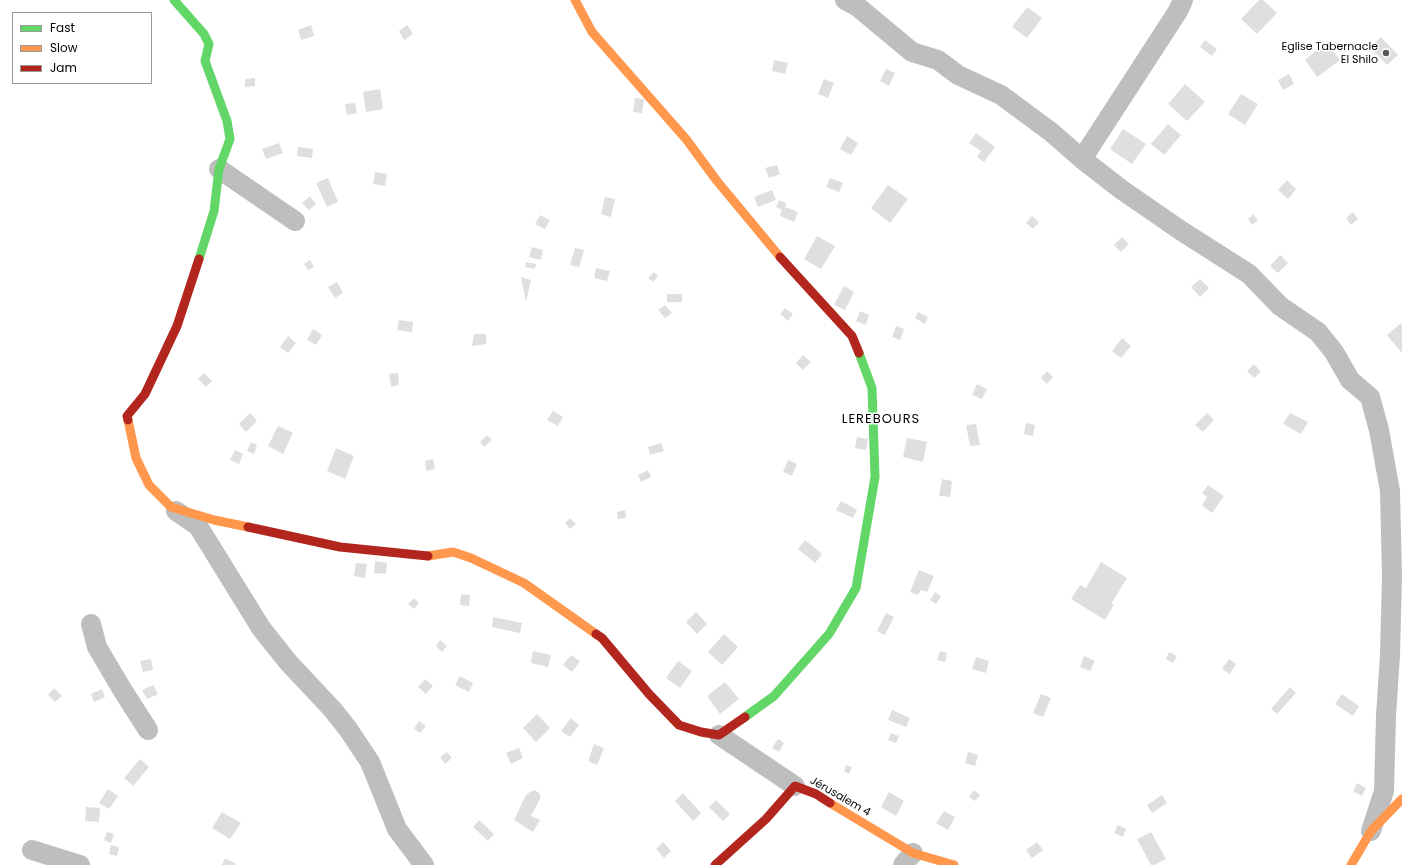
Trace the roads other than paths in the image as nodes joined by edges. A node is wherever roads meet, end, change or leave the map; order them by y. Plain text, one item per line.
1 (174, 0) edge
2 (574, 0) edge
3 (845, 0) edge
4 (1183, 0) edge
5 (1082, 159) junction
6 (218, 170) junction
7 (295, 221) dead end
8 (171, 507) junction
9 (91, 624) dead end
10 (148, 730) dead end
11 (719, 735) junction
12 (795, 786) junction
13 (1402, 799) edge
14 (1371, 831) junction
15 (32, 850) dead end
16 (908, 859) edge
17 (80, 865) edge
18 (424, 865) edge
19 (715, 865) edge
20 (954, 865) edge
21 (1350, 865) edge

1 - 6 street
2 - 11 street
3 - 5 street
4 - 5 street
5 - 14 street
6 - 7 street
6 - 8 street
8 - 11 street
8 - 18 street
9 - 10 street
11 - 12 street
12 - 16 street, Jérusalem 4
12 - 19 street, Jérusalem 4
13 - 14 street
14 - 21 street
15 - 17 street
16 - 20 street, Jérusalem 4

